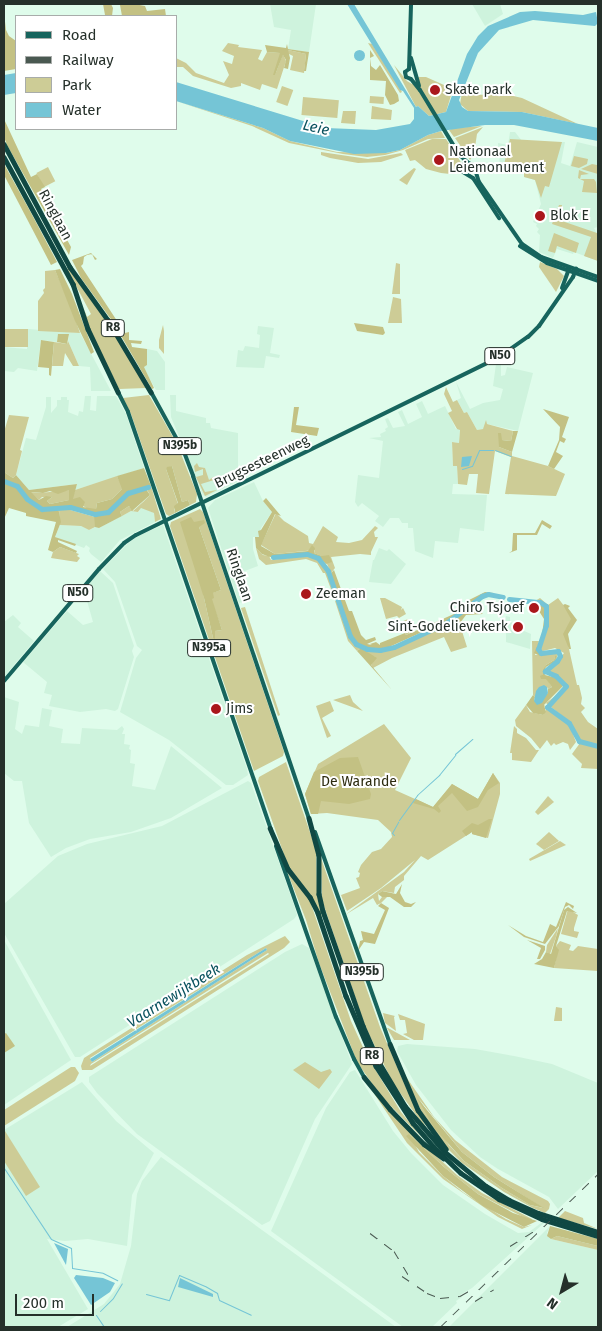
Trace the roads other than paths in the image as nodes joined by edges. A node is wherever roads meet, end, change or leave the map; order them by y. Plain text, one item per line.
1 (411, 4) edge
2 (411, 69) junction
3 (413, 78) junction
4 (4, 144) edge
5 (4, 157) edge
6 (466, 163) junction
7 (474, 171) junction
8 (469, 175) junction
9 (60, 254) junction
10 (68, 268) junction
11 (569, 269) junction
12 (575, 271) junction
13 (598, 279) edge
14 (557, 298) junction
15 (118, 392) joint
16 (151, 392) joint
17 (202, 503) junction
18 (166, 520) junction
19 (4, 681) edge
20 (309, 818) junction
21 (270, 828) junction
22 (323, 922) junction
23 (328, 936) junction
24 (390, 1044) joint
25 (364, 1077) joint
26 (446, 1159) junction
27 (456, 1162) junction
28 (537, 1215) junction
29 (559, 1223) junction
30 (598, 1232) edge
31 (598, 1236) edge

1 - 2 main road
2 - 3 main road
2 - 3 main road
3 - 6 main road
4 - 9 highway, Ringlaan / R8
5 - 9 highway, Ringlaan / R8
6 - 7 main road
6 - 8 main road
7 - 8 main road
7 - 11 main road
8 - 11 main road
9 - 10 highway, Ringlaan / R8
10 - 15 highway, Ringlaan / R8
10 - 16 highway, Ringlaan / R8
11 - 12 main road
11 - 14 main road, Brugsesteenweg / N50
12 - 13 main road
12 - 14 main road, Brugsesteenweg / N50
14 - 17 main road, Brugsesteenweg / N50
15 - 18 main road, N395a
16 - 17 main road, Ringlaan / N395b
17 - 18 main road, Brugsesteenweg / N50
17 - 20 main road, Ringlaan / N395b
18 - 19 main road, Brugsesteenweg / N50
18 - 21 main road, N395a
20 - 22 highway, R8
20 - 24 main road, Ringlaan / N395b
21 - 22 highway, R8
21 - 25 main road, N395a
22 - 23 highway, R8
23 - 26 highway, R8
23 - 27 highway, R8
24 - 27 highway, R8
25 - 26 highway, R8
26 - 28 highway, R8
27 - 28 highway, R8
28 - 29 highway, R8
29 - 30 highway, R8
29 - 31 highway, R8

